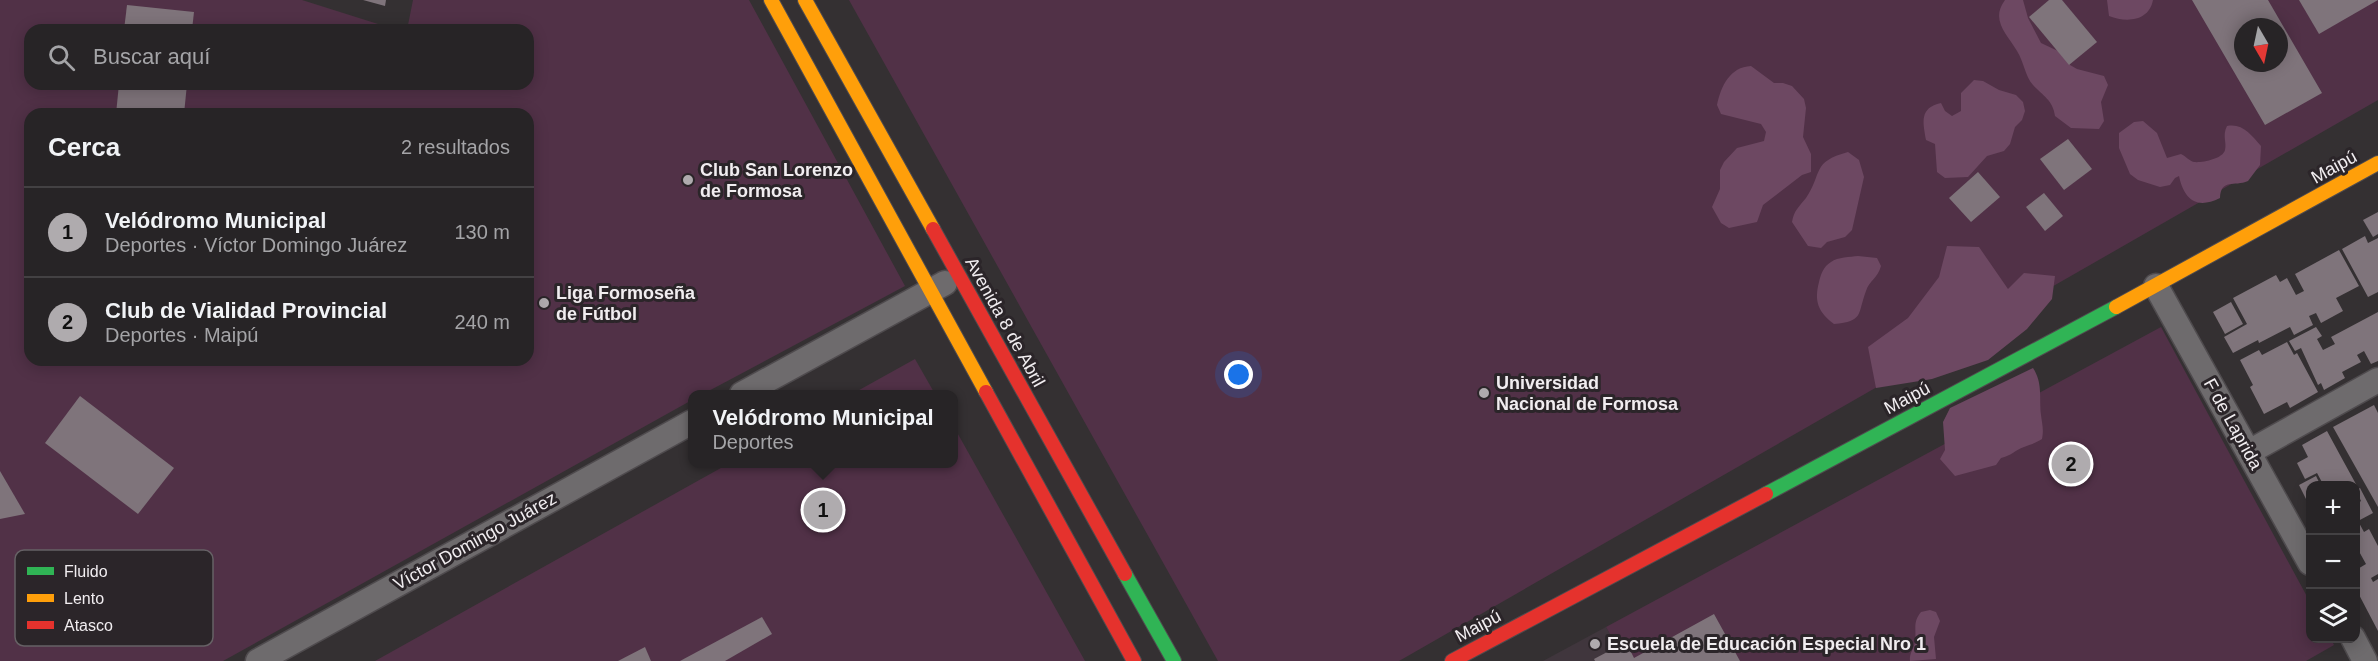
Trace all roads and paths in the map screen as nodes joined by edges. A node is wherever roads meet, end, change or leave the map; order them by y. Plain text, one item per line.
1 (771, 0) edge
2 (805, 0) edge
3 (2378, 163) edge
4 (959, 276) junction
5 (2156, 286) junction
6 (931, 291) junction
7 (2378, 381) edge
8 (749, 390) edge
9 (688, 425) edge
10 (2249, 452) junction
11 (2306, 556) edge
12 (2355, 643) edge
13 (258, 661) edge
14 (1134, 661) edge
15 (1174, 661) edge
16 (1452, 661) edge
17 (2365, 661) edge

1 - 6 main road
2 - 4 main road, Avenida 8 de Abril
3 - 5 main road, Maipú
4 - 6 street
4 - 15 main road, Avenida 8 de Abril
5 - 10 street, F de Laprida
5 - 16 main road, Maipú
6 - 8 street
6 - 14 main road
7 - 10 street
9 - 13 street, Víctor Domingo Juárez
10 - 11 street, F de Laprida
12 - 17 street

